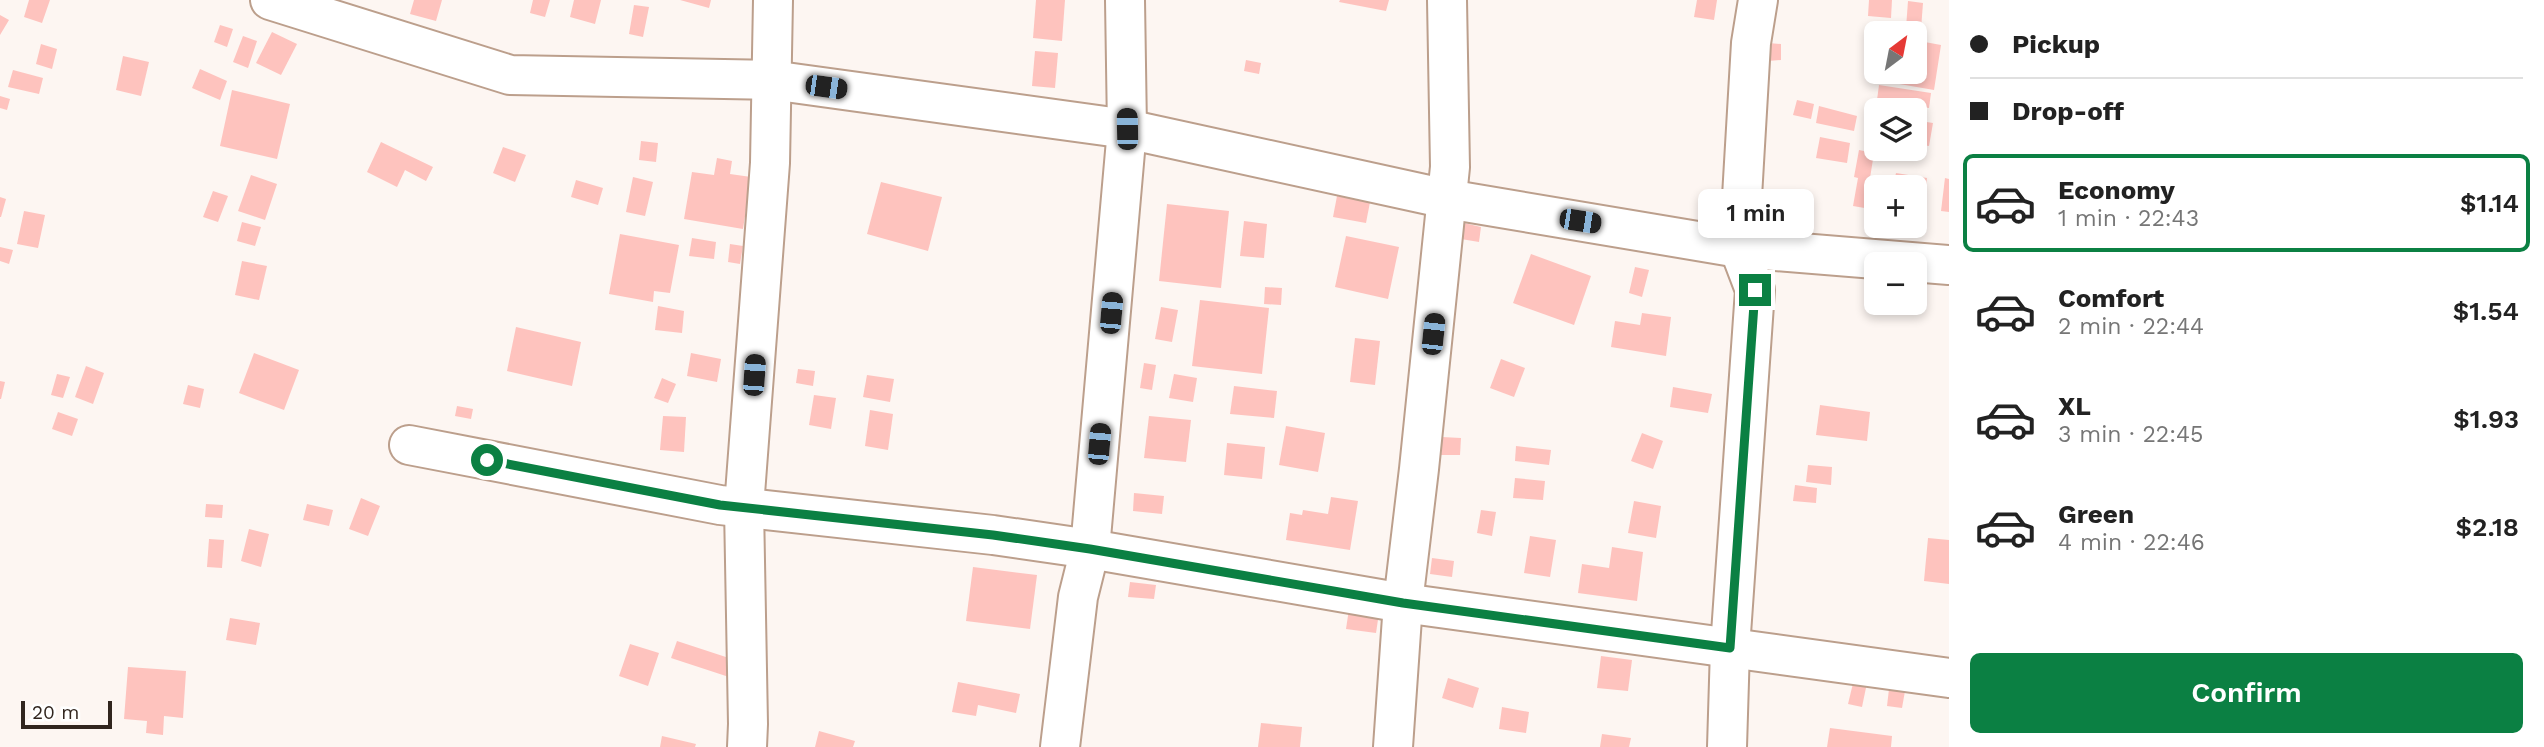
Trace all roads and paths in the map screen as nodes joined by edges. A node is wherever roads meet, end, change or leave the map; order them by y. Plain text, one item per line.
1 (270, 0) edge
2 (773, 0) edge
3 (1125, 0) edge
4 (1447, 0) edge
5 (1758, 0) edge
6 (771, 80) junction
7 (1127, 129) junction
8 (1447, 200) junction
9 (1739, 248) junction
10 (1949, 265) edge
11 (409, 445) dead end
12 (744, 508) junction
13 (1090, 549) junction
14 (1403, 603) junction
15 (1730, 648) junction
16 (1949, 678) edge
17 (747, 747) edge
18 (1060, 747) edge
19 (1393, 747) edge
20 (1727, 747) edge

1 - 6 street
2 - 6 street
3 - 7 street
4 - 8 street
5 - 9 street
6 - 7 street
6 - 12 street
7 - 8 street
7 - 13 street
8 - 9 street
8 - 14 street
9 - 10 street
9 - 15 street
11 - 12 street
12 - 13 street
12 - 17 street
13 - 14 street
13 - 18 street
14 - 15 street
14 - 19 street
15 - 16 street
15 - 20 street

